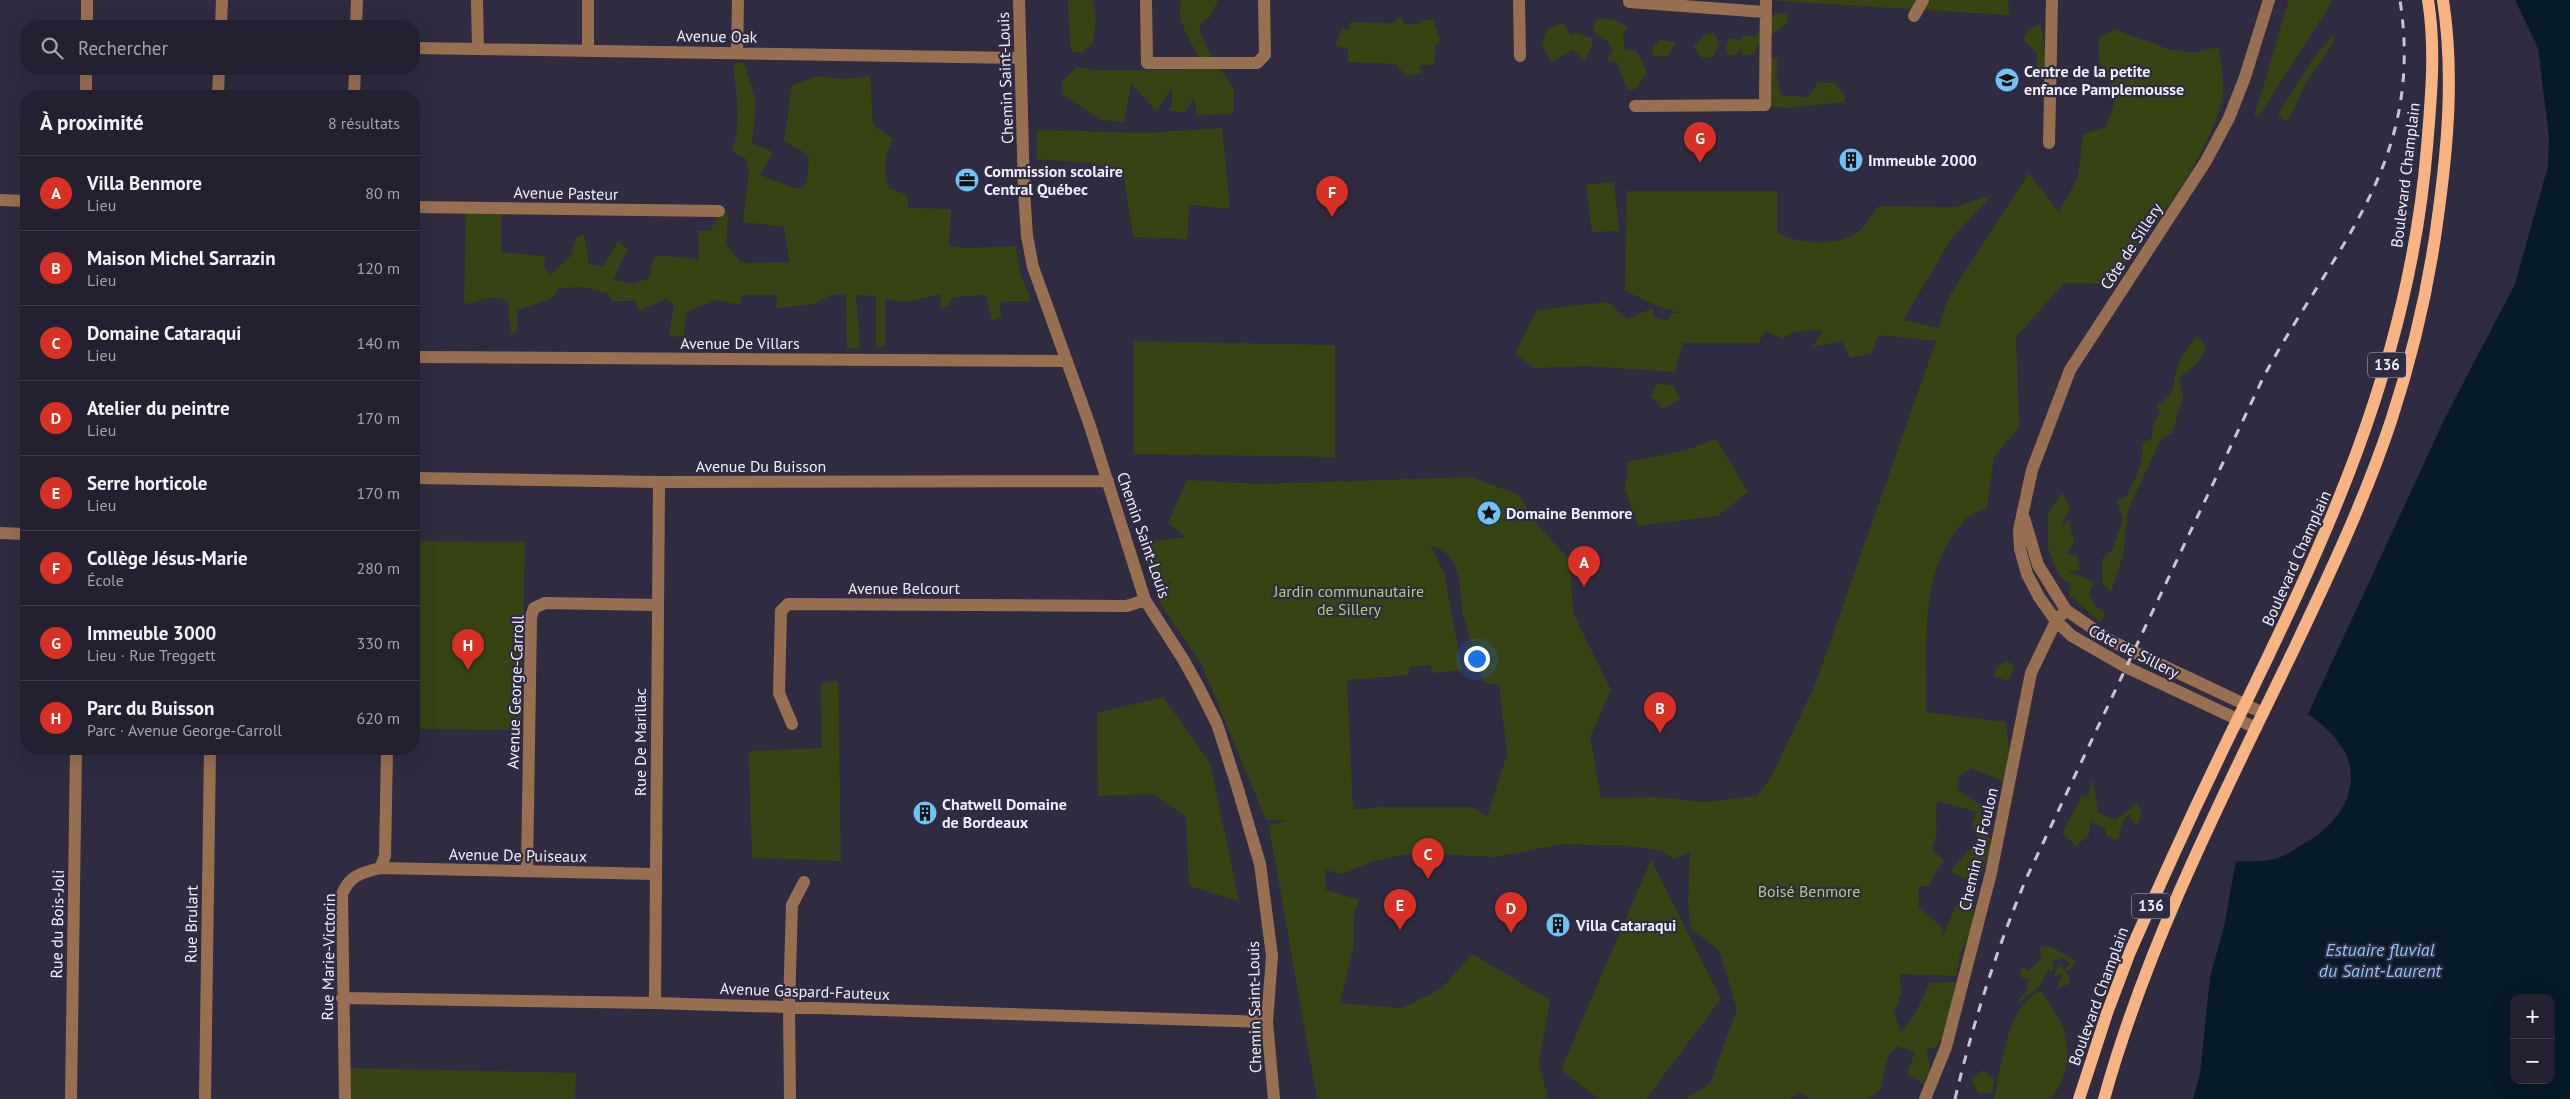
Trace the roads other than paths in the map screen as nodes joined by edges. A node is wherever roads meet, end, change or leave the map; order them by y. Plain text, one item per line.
1 (88, 0) edge
2 (222, 0) edge
3 (357, 0) edge
4 (477, 0) edge
5 (588, 0) edge
6 (738, 0) edge
7 (1019, 0) edge
8 (1146, 0) edge
9 (1264, 0) edge
10 (1519, 0) edge
11 (1924, 0) edge
12 (2052, 0) edge
13 (2269, 0) edge
14 (2428, 0) edge
15 (2443, 0) edge
16 (1629, 1) edge
17 (1766, 6) edge
18 (1914, 16) dead end
19 (87, 20) edge
20 (221, 20) edge
21 (356, 20) edge
22 (420, 48) edge
23 (478, 49) junction
24 (588, 50) junction
25 (737, 52) junction
26 (1520, 56) dead end
27 (1020, 58) junction
28 (86, 75) edge
29 (219, 75) edge
30 (355, 75) edge
31 (86, 90) edge
32 (218, 90) edge
33 (354, 90) edge
34 (1635, 106) dead end
35 (2049, 143) dead end
36 (0, 200) edge
37 (20, 201) edge
38 (420, 206) edge
39 (718, 211) dead end
40 (420, 357) edge
41 (1067, 361) junction
42 (420, 478) edge
43 (1108, 481) junction
44 (659, 482) junction
45 (2023, 510) junction
46 (0, 534) edge
47 (20, 534) edge
48 (1145, 600) junction
49 (657, 605) junction
50 (2066, 610) junction
51 (2056, 621) junction
52 (2246, 706) junction
53 (2263, 713) junction
54 (2238, 720) junction
55 (792, 724) dead end
56 (2256, 728) junction
57 (76, 755) edge
58 (210, 755) edge
59 (386, 755) edge
60 (380, 868) junction
61 (527, 871) junction
62 (655, 874) junction
63 (804, 882) dead end
64 (342, 998) junction
65 (655, 1003) junction
66 (789, 1007) junction
67 (1267, 1022) junction
68 (71, 1099) edge
69 (205, 1099) edge
70 (345, 1099) edge
71 (790, 1099) edge
72 (1274, 1099) edge
73 (1925, 1099) edge
74 (2079, 1099) edge
75 (2104, 1099) edge

1 - 19 street
2 - 20 street
3 - 21 street
4 - 23 street
5 - 24 street
6 - 25 street
7 - 27 street, Chemin Saint-Louis
8 - 9 street
10 - 26 street
11 - 18 street
12 - 35 street
13 - 45 street, Côte de Sillery
14 - 52 main road, Boulevard Champlain / 136
15 - 53 main road, 136
16 - 17 street
17 - 34 street
22 - 23 street, Avenue Oak
23 - 24 street, Avenue Oak
24 - 25 street, Avenue Oak
25 - 27 street, Avenue Oak
27 - 41 street, Chemin Saint-Louis
28 - 31 street
29 - 32 street
30 - 33 street
36 - 37 street
38 - 39 street, Avenue Pasteur
40 - 41 street, Avenue De Villars
41 - 43 street, Chemin Saint-Louis
42 - 44 street, Avenue Du Buisson
43 - 44 street, Avenue Du Buisson
43 - 48 street, Chemin Saint-Louis
44 - 49 street, Rue De Marillac
45 - 50 street, Côte de Sillery
45 - 51 street, Côte de Sillery
46 - 47 street
48 - 55 street, Avenue Belcourt
48 - 67 street, Chemin Saint-Louis
49 - 61 street, Avenue George-Carroll
49 - 62 street, Rue De Marillac
50 - 51 street, Chemin du Foulon
50 - 52 street, Côte de Sillery
51 - 54 street, Côte de Sillery
51 - 73 street, Chemin du Foulon
52 - 53 street, Côte de Sillery
52 - 54 main road, Boulevard Champlain / 136
53 - 56 main road, 136
54 - 56 street, Côte de Sillery
54 - 74 main road, Boulevard Champlain / 136
56 - 75 main road, 136
57 - 68 street, Rue du Bois-Joli
58 - 69 street, Rue Brulart
59 - 60 street
60 - 61 street, Avenue De Puiseaux
60 - 64 street, Rue Marie-Victorin
61 - 62 street, Avenue De Puiseaux
62 - 65 street, Rue De Marillac
63 - 66 street
64 - 65 street, Avenue Gaspard-Fauteux
64 - 70 street, Rue Marie-Victorin
65 - 66 street, Avenue Gaspard-Fauteux
66 - 67 street, Avenue Gaspard-Fauteux
66 - 71 street
67 - 72 street, Chemin Saint-Louis

